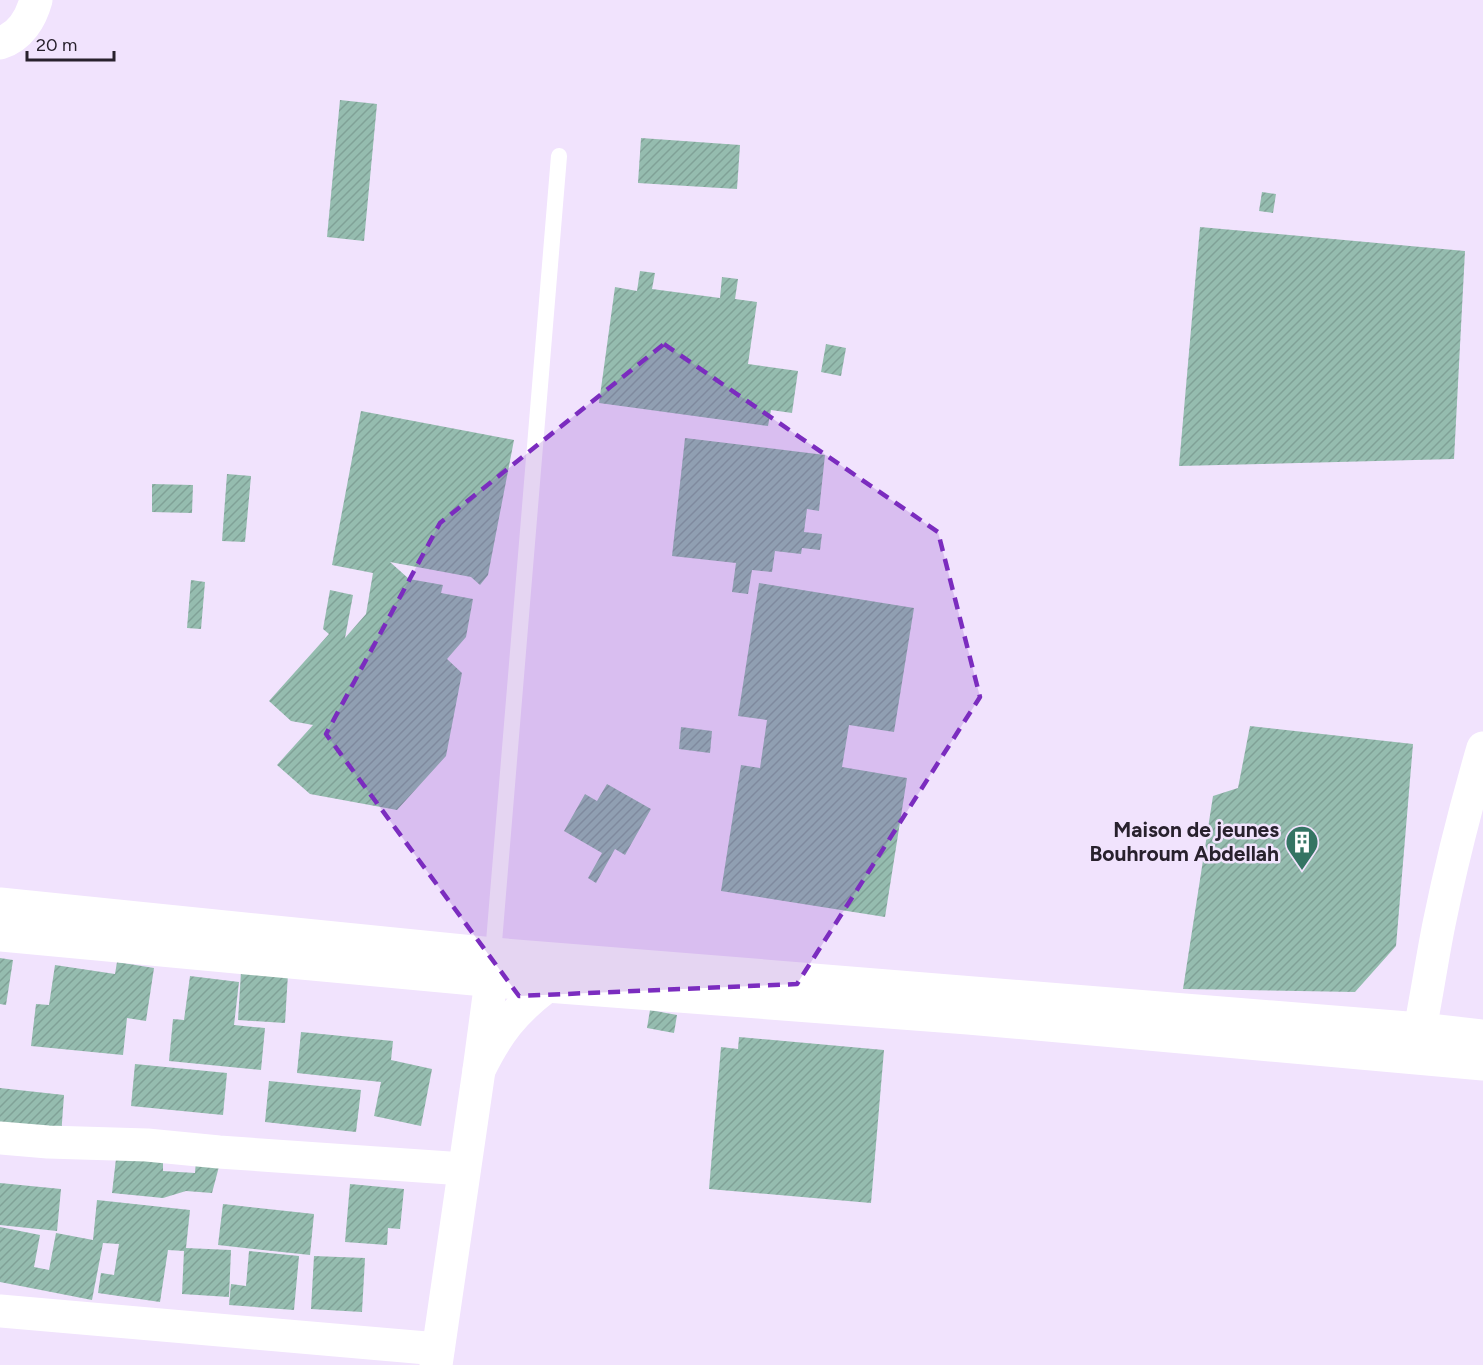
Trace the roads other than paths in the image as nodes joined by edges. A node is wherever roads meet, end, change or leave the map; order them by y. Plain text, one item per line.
1 (36, 0) edge
2 (0, 43) edge
3 (559, 156) dead end
4 (1483, 748) edge
5 (1478, 782) edge
6 (0, 904) edge
7 (0, 935) edge
8 (492, 967) junction
9 (547, 986) junction
10 (1420, 1029) junction
11 (1483, 1036) edge
12 (1483, 1064) edge
13 (479, 1070) junction
14 (0, 1138) edge
15 (464, 1170) junction
16 (0, 1311) edge
17 (437, 1357) edge

1 - 2 main road
3 - 8 lane
4 - 5 main road
5 - 10 main road
6 - 8 main road
7 - 8 main road
8 - 9 main road
8 - 10 main road
8 - 13 main road
9 - 12 main road
9 - 13 main road
10 - 11 main road
13 - 15 main road
14 - 15 main road
15 - 17 main road
16 - 17 main road

